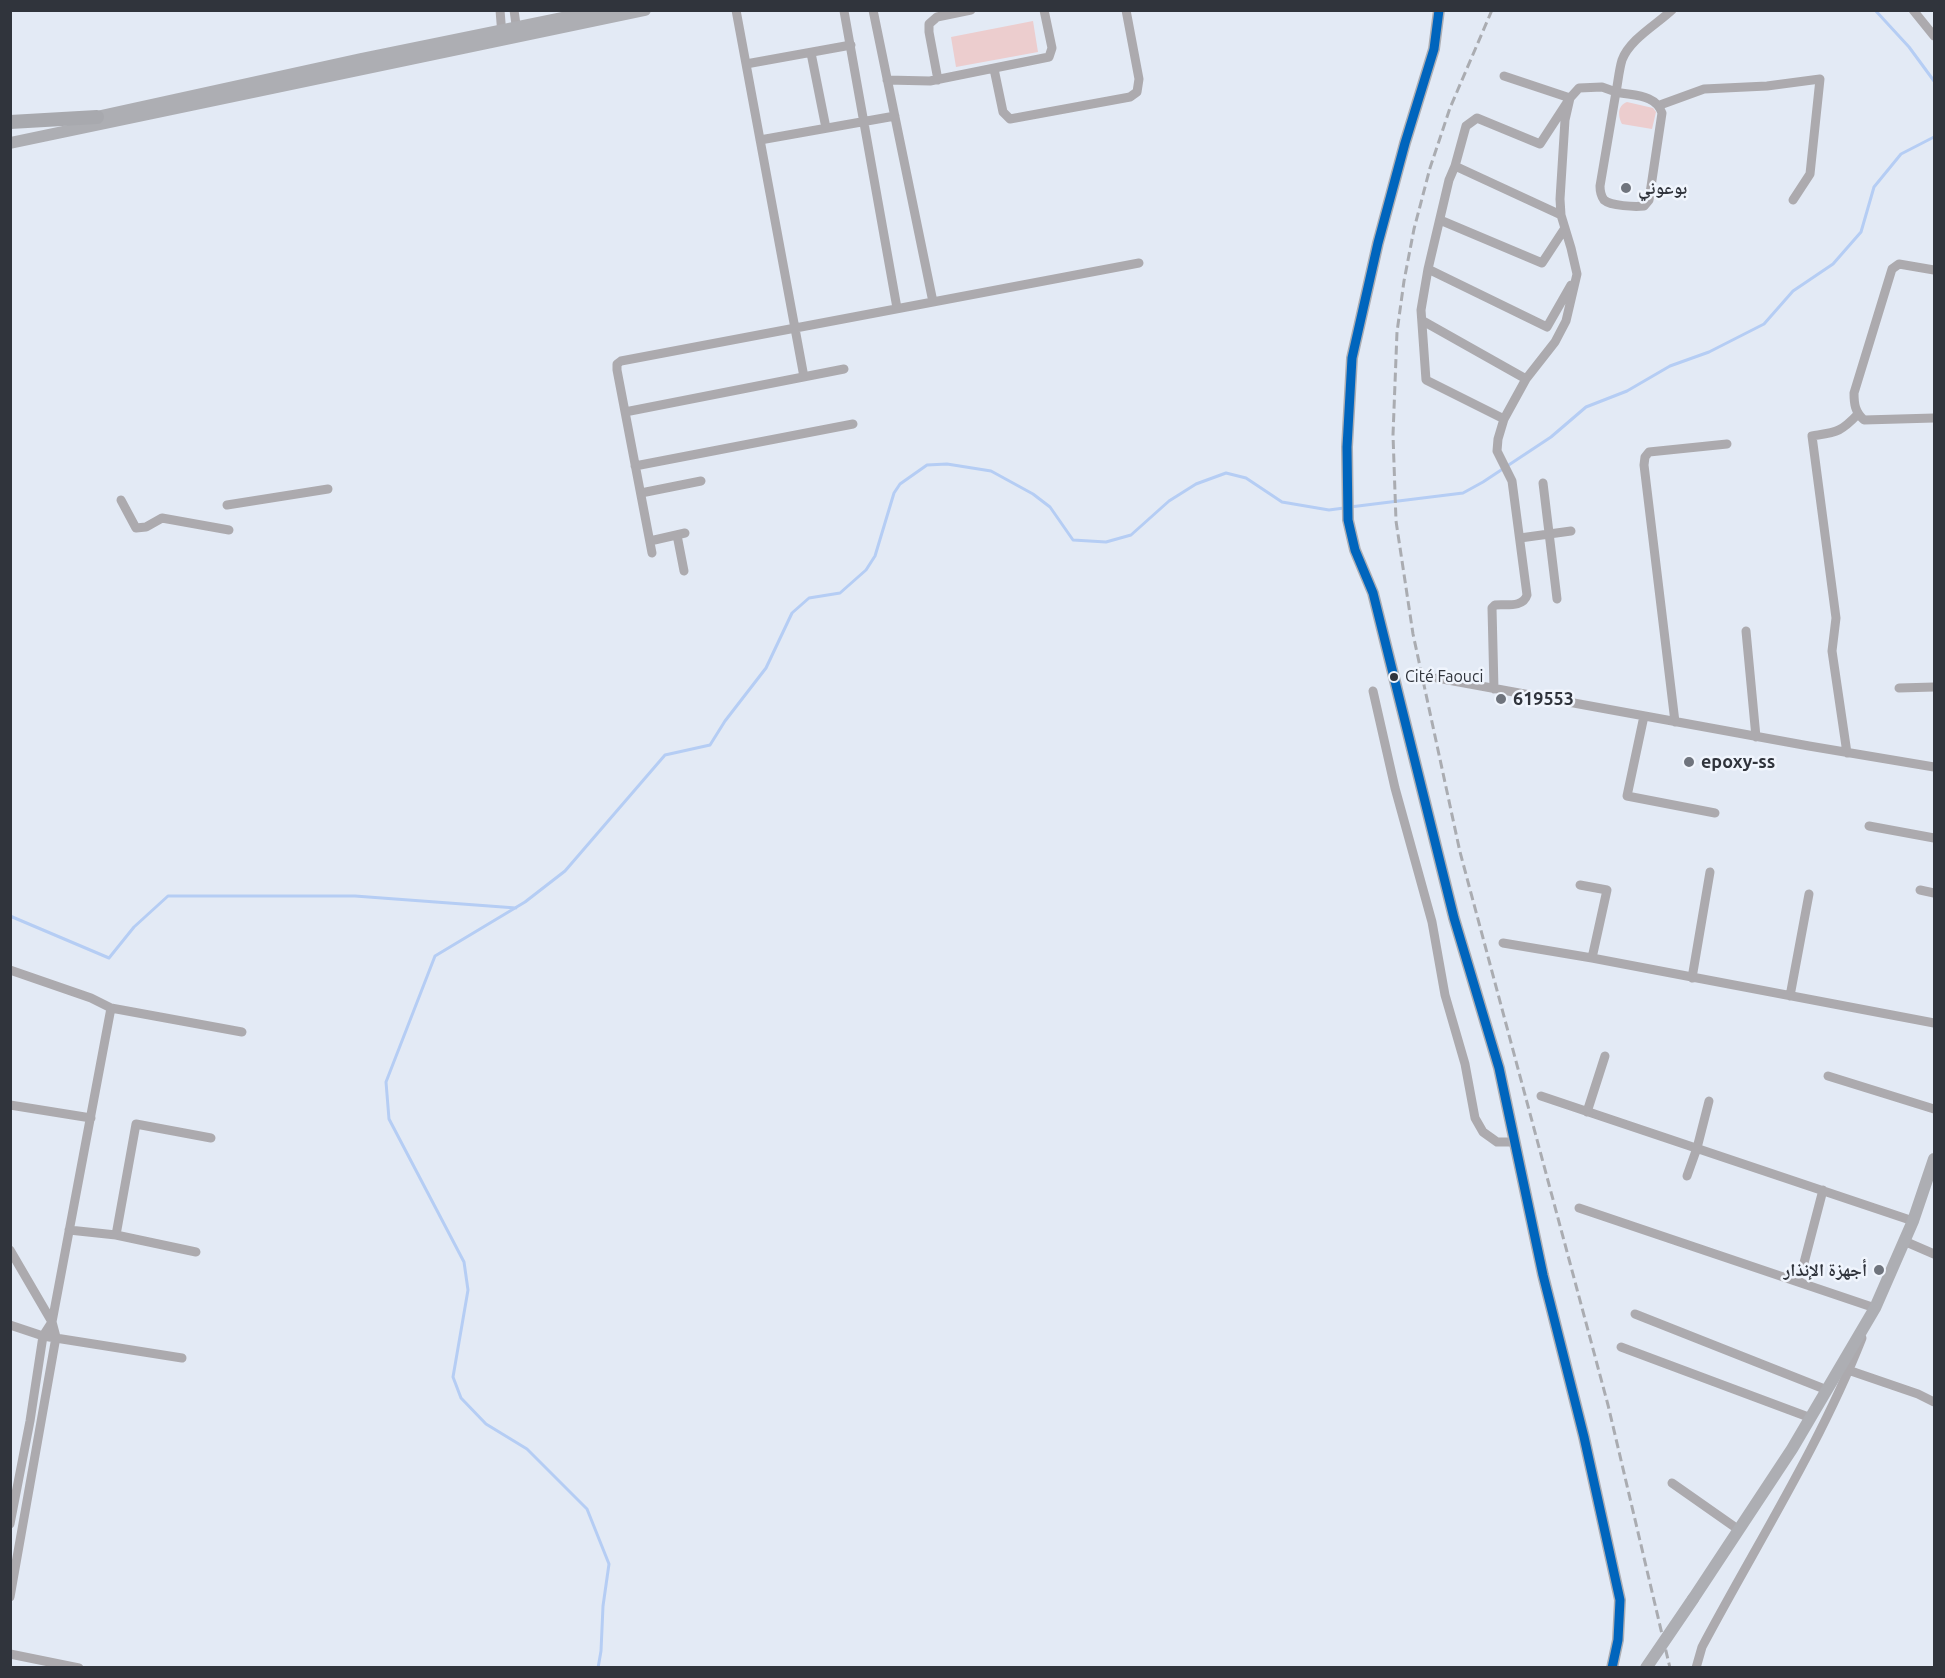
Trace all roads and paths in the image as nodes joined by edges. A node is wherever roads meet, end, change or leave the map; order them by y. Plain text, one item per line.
1 (500, 10) edge
2 (514, 10) edge
3 (602, 10) edge
4 (645, 10) edge
5 (736, 10) edge
6 (873, 10) edge
7 (971, 10) edge
8 (1044, 10) edge
9 (1126, 10) edge
10 (1439, 10) edge
11 (1672, 10) edge
12 (1913, 10) edge
13 (844, 11) edge
14 (517, 33) junction
15 (502, 35) junction
16 (1935, 36) edge
17 (851, 45) junction
18 (811, 53) junction
19 (746, 64) junction
20 (994, 69) junction
21 (1504, 76) dead end
22 (938, 80) junction
23 (887, 81) junction
24 (1616, 92) junction
25 (1570, 98) junction
26 (1659, 105) junction
27 (160, 107) junction
28 (895, 116) junction
29 (97, 117) junction
30 (864, 121) junction
31 (10, 122) edge
32 (826, 128) junction
33 (10, 136) edge
34 (760, 140) junction
35 (10, 143) edge
36 (1455, 166) junction
37 (1793, 200) dead end
38 (1561, 215) junction
39 (1440, 220) junction
40 (1565, 228) junction
41 (1139, 263) dead end
42 (1428, 269) junction
43 (1935, 270) edge
44 (1577, 274) junction
45 (933, 302) junction
46 (897, 308) junction
47 (1422, 321) junction
48 (795, 327) junction
49 (844, 369) dead end
50 (804, 377) junction
51 (1526, 379) junction
52 (625, 412) junction
53 (1858, 414) junction
54 (1935, 418) edge
55 (1504, 419) junction
56 (853, 424) dead end
57 (1727, 444) dead end
58 (635, 466) junction
59 (701, 481) dead end
60 (1543, 483) dead end
61 (328, 489) dead end
62 (641, 493) junction
63 (121, 500) dead end
64 (227, 506) dead end
65 (229, 530) dead end
66 (1571, 531) dead end
67 (1549, 534) junction
68 (1520, 538) junction
69 (650, 541) junction
70 (652, 553) dead end
71 (684, 571) dead end
72 (1557, 599) dead end
73 (1746, 631) dead end
74 (1437, 678) dead end
75 (1935, 687) edge
76 (1899, 688) dead end
77 (1494, 689) junction
78 (1373, 691) dead end
79 (1644, 716) junction
80 (1675, 722) junction
81 (1755, 737) junction
82 (1847, 753) junction
83 (1935, 767) edge
84 (1715, 813) dead end
85 (1869, 826) dead end
86 (1935, 838) edge
87 (1710, 873) dead end
88 (1580, 885) dead end
89 (1920, 890) dead end
90 (1935, 893) edge
91 (1809, 894) dead end
92 (1503, 943) dead end
93 (1592, 958) junction
94 (10, 969) edge
95 (1692, 978) junction
96 (1791, 996) junction
97 (111, 1008) junction
98 (1935, 1023) edge
99 (242, 1032) dead end
100 (1605, 1056) dead end
101 (1828, 1076) dead end
102 (1541, 1096) dead end
103 (1709, 1101) dead end
104 (10, 1105) edge
105 (1935, 1109) edge
106 (1587, 1112) junction
107 (91, 1118) junction
108 (211, 1138) dead end
109 (1515, 1142) junction
110 (1697, 1149) junction
111 (1935, 1159) edge
112 (1687, 1176) dead end
113 (1823, 1190) junction
114 (1579, 1208) dead end
115 (1913, 1221) junction
116 (69, 1230) junction
117 (116, 1235) junction
118 (1904, 1241) junction
119 (10, 1250) edge
120 (196, 1252) dead end
121 (1935, 1254) edge
122 (1799, 1282) junction
123 (1875, 1308) junction
124 (1635, 1314) dead end
125 (52, 1322) junction
126 (10, 1325) edge
127 (43, 1336) junction
128 (56, 1337) junction
129 (1621, 1347) dead end
130 (182, 1358) dead end
131 (1848, 1370) junction
132 (1827, 1390) junction
133 (1935, 1402) edge
134 (1810, 1418) junction
135 (1672, 1483) dead end
136 (10, 1524) edge
137 (1739, 1530) junction
138 (10, 1597) edge
139 (10, 1654) edge
140 (79, 1668) edge
141 (1612, 1668) edge
142 (1646, 1668) edge
143 (1696, 1668) edge

1 - 15 street
2 - 14 street
3 - 14 main road
4 - 14 main road
5 - 19 street
6 - 23 street
7 - 22 street
8 - 20 street
9 - 20 street
10 - 109 main road
11 - 24 street
12 - 16 street
13 - 17 street
14 - 15 main road
15 - 27 main road
17 - 18 street
17 - 30 street
18 - 19 street
18 - 32 street
19 - 34 street
20 - 22 street
21 - 25 street
22 - 23 street
23 - 28 street
24 - 25 street
24 - 26 street
24 - 26 street
25 - 36 street
25 - 38 street
26 - 37 street
27 - 29 main road
27 - 35 main road
28 - 30 street
28 - 45 street
29 - 31 highway
29 - 33 main road
30 - 32 street
30 - 46 street
32 - 34 street
34 - 48 street
36 - 38 street
36 - 39 street
38 - 40 street
39 - 40 street
39 - 42 street
40 - 44 street
41 - 45 street
42 - 44 street
42 - 47 street
43 - 53 street
44 - 51 street
45 - 46 street
46 - 48 street
47 - 51 street
47 - 55 street
48 - 50 street
48 - 52 street
49 - 50 street
50 - 52 street
51 - 55 street
52 - 58 street
53 - 54 street
53 - 82 street
55 - 68 street
56 - 58 street
57 - 80 street
58 - 62 street
59 - 62 street
60 - 67 street
61 - 64 street
62 - 69 street
63 - 65 street
66 - 67 street
67 - 68 street
67 - 72 street
68 - 77 street
69 - 70 street
69 - 71 street
73 - 81 street
74 - 77 street
75 - 76 street
77 - 79 street
78 - 109 street
79 - 80 street
79 - 84 street
80 - 81 street
81 - 82 street
82 - 83 street
85 - 86 street
87 - 95 street
88 - 93 street
89 - 90 street
91 - 96 street
92 - 93 street
93 - 95 street
94 - 97 street
95 - 96 street
96 - 98 street
97 - 99 street
97 - 107 street
100 - 106 street
101 - 105 street
102 - 106 street
103 - 110 street
104 - 107 street
106 - 110 street
107 - 116 street
108 - 117 street
109 - 141 main road
110 - 112 street
110 - 113 street
111 - 115 main road
113 - 115 street
113 - 122 street
114 - 122 street
115 - 118 main road
116 - 117 street
116 - 125 street
117 - 120 street
118 - 121 street
118 - 123 main road
119 - 125 street
122 - 123 street
123 - 131 street
123 - 132 main road
124 - 132 street
125 - 127 street
125 - 128 street
126 - 127 street
127 - 128 street
127 - 136 street
128 - 130 street
128 - 138 street
129 - 134 street
131 - 133 street
131 - 143 street
132 - 134 main road
134 - 137 main road
135 - 137 street
137 - 142 main road, bridge
139 - 140 street

